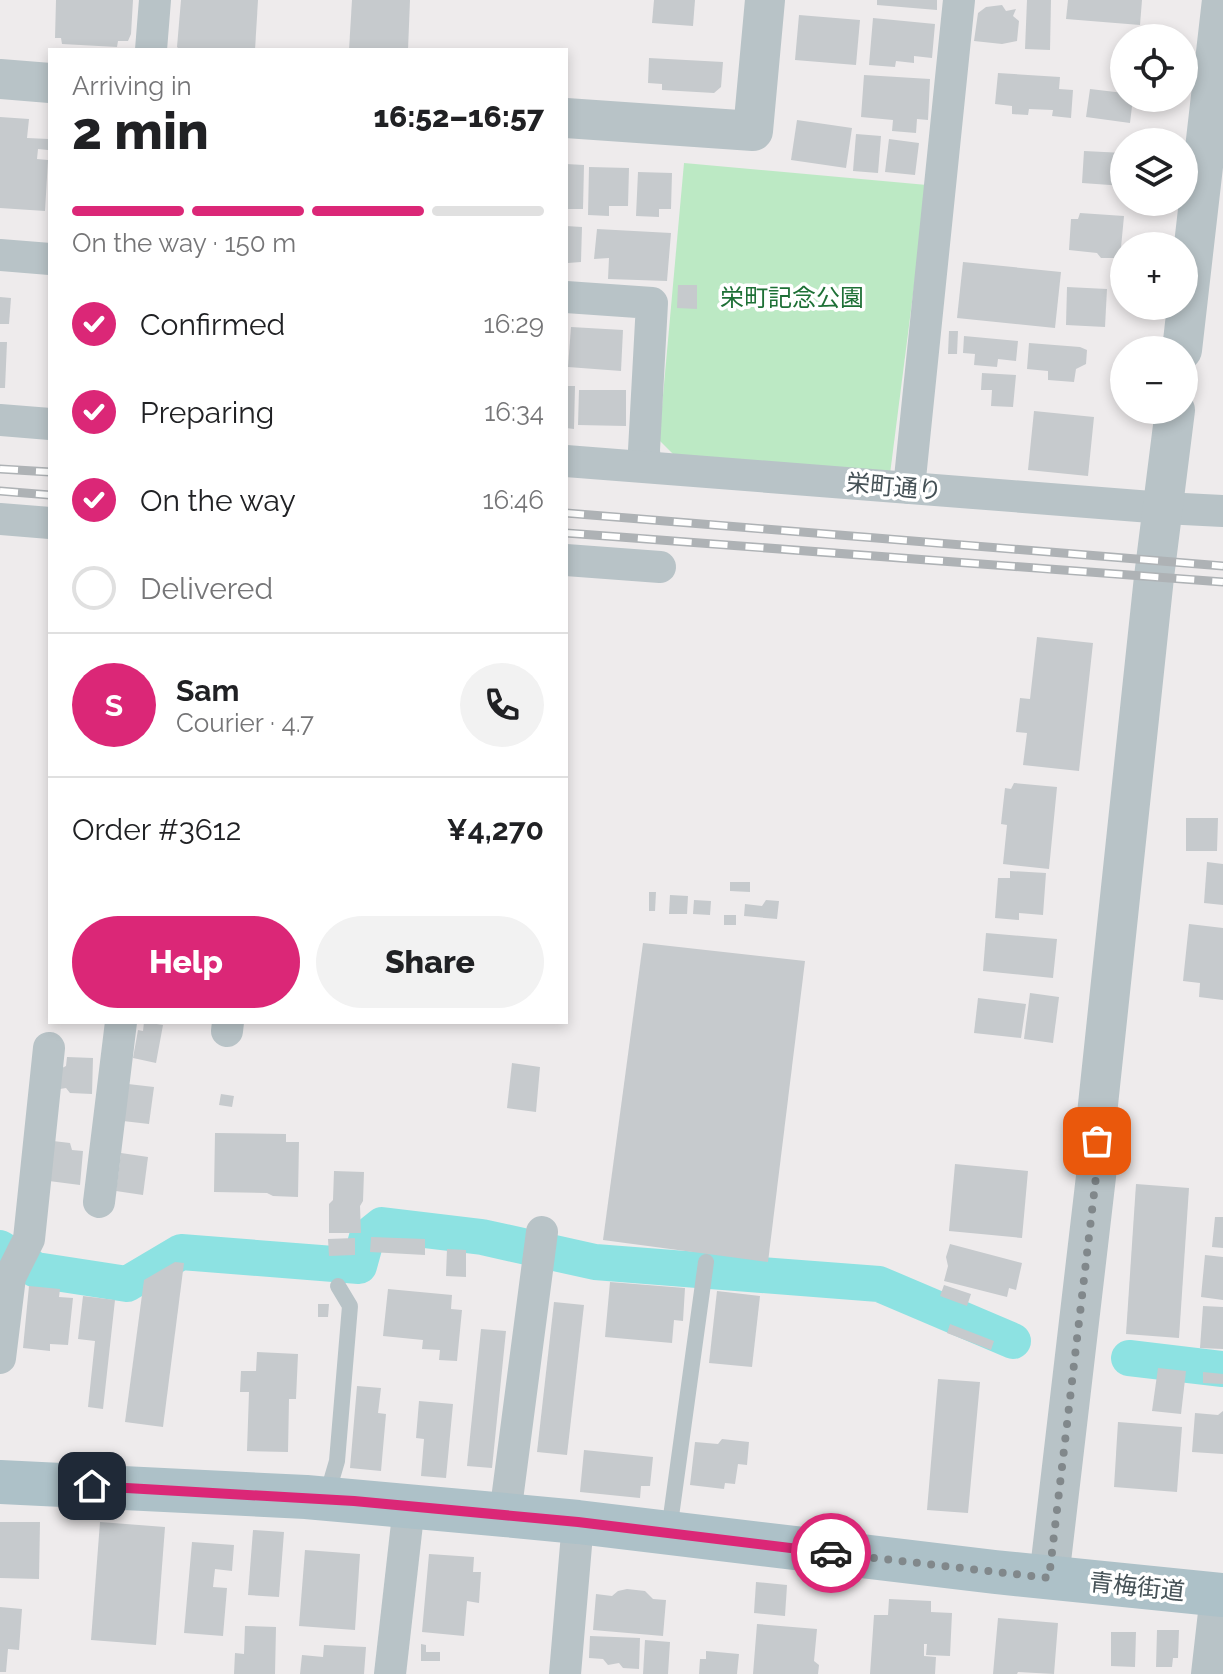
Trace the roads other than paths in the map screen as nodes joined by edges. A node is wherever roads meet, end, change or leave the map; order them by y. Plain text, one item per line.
1 (155, 0) edge
2 (765, 0) edge
3 (959, 0) edge
4 (1222, 0) edge
5 (151, 48) edge
6 (0, 79) edge
7 (48, 83) edge
8 (568, 118) edge
9 (0, 255) edge
10 (48, 259) edge
11 (568, 297) edge
12 (1184, 336) edge
13 (0, 420) edge
14 (48, 424) edge
15 (1173, 424) edge
16 (568, 461) edge
17 (645, 466) junction
18 (909, 488) junction
19 (1222, 505) edge
20 (1164, 508) junction
21 (0, 519) edge
22 (48, 523) edge
23 (568, 560) edge
24 (660, 567) dead end
25 (121, 1024) edge
26 (49, 1048) dead end
27 (99, 1202) dead end
28 (541, 1245) dead end
29 (705, 1270) dead end
30 (338, 1286) dead end
31 (0, 1358) edge
32 (0, 1482) edge
33 (326, 1499) junction
34 (409, 1506) junction
35 (505, 1515) junction
36 (578, 1522) junction
37 (669, 1533) junction
38 (1049, 1578) junction
39 (1220, 1595) edge
40 (390, 1674) edge
41 (565, 1674) edge
42 (1207, 1674) edge

1 - 5 street
2 - 8 street
3 - 18 street
4 - 12 street
6 - 7 street
9 - 10 street
11 - 17 street
13 - 14 street
15 - 20 street
16 - 17 street, 栄町通り
17 - 18 street, 栄町通り
18 - 20 street, 栄町通り
19 - 20 street, 栄町通り
20 - 38 street
21 - 22 street
23 - 24 street
25 - 27 street
26 - 31 street
28 - 35 street
29 - 37 lane
30 - 33 lane
32 - 33 main road, 青梅街道
33 - 34 main road, 青梅街道
34 - 35 main road, 青梅街道
34 - 40 street
35 - 36 main road, 青梅街道
36 - 37 main road, 青梅街道
36 - 41 street
37 - 38 main road, 青梅街道
38 - 39 main road, 青梅街道
39 - 42 street

